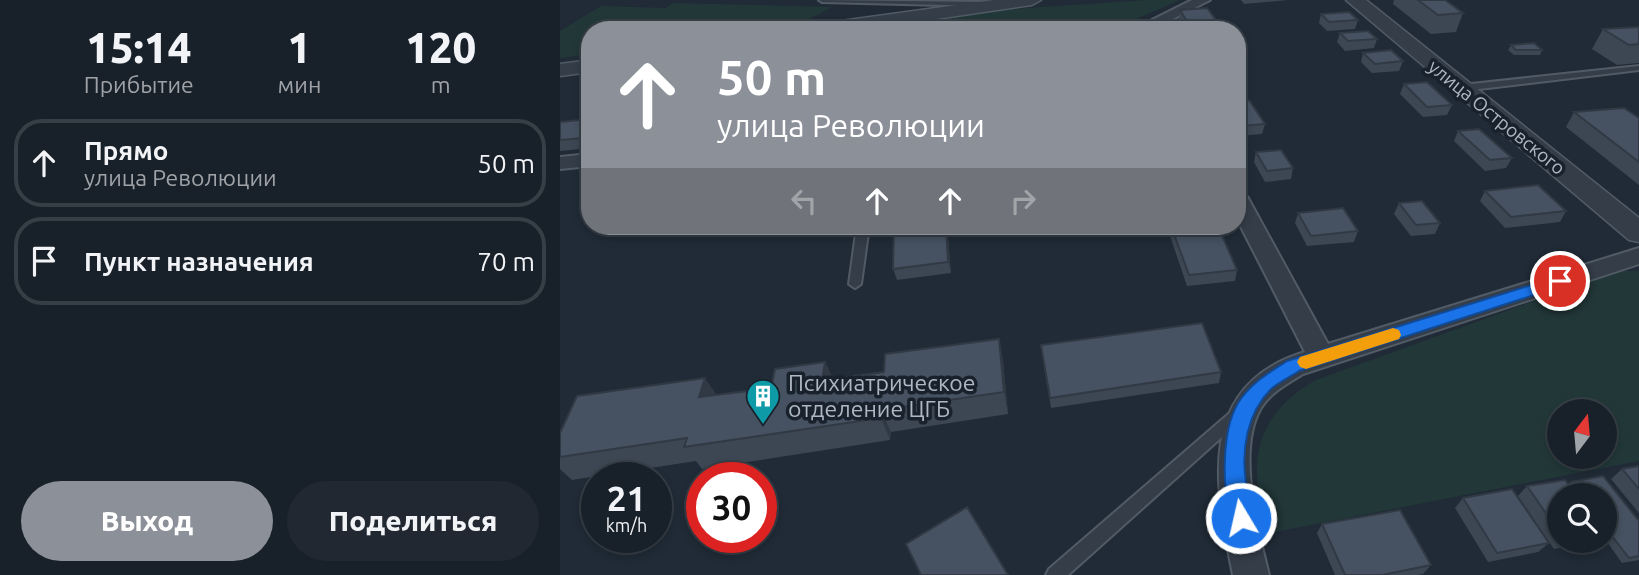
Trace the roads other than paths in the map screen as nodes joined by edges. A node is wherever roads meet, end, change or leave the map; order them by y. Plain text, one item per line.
1 (822, 0) edge
2 (1032, 0) edge
3 (1203, 0) edge
4 (1355, 0) edge
5 (991, 4) junction
6 (879, 21) edge
7 (1160, 21) edge
8 (581, 67) edge
9 (1639, 68) edge
10 (560, 70) edge
11 (1461, 88) junction
12 (581, 161) edge
13 (560, 163) edge
14 (1246, 215) edge
15 (1639, 233) edge
16 (862, 235) edge
17 (1639, 256) edge
18 (855, 284) dead end
19 (1321, 357) junction
20 (1245, 408) junction
21 (1055, 575) edge
22 (1251, 575) edge

1 - 5 lane
2 - 5 street
3 - 7 street
4 - 11 street, улица Островского
5 - 6 street
8 - 10 street
9 - 11 lane
11 - 15 street, улица Островского
12 - 13 street
14 - 19 street
16 - 18 lane
17 - 19 street
19 - 20 street
20 - 21 lane
20 - 22 street

